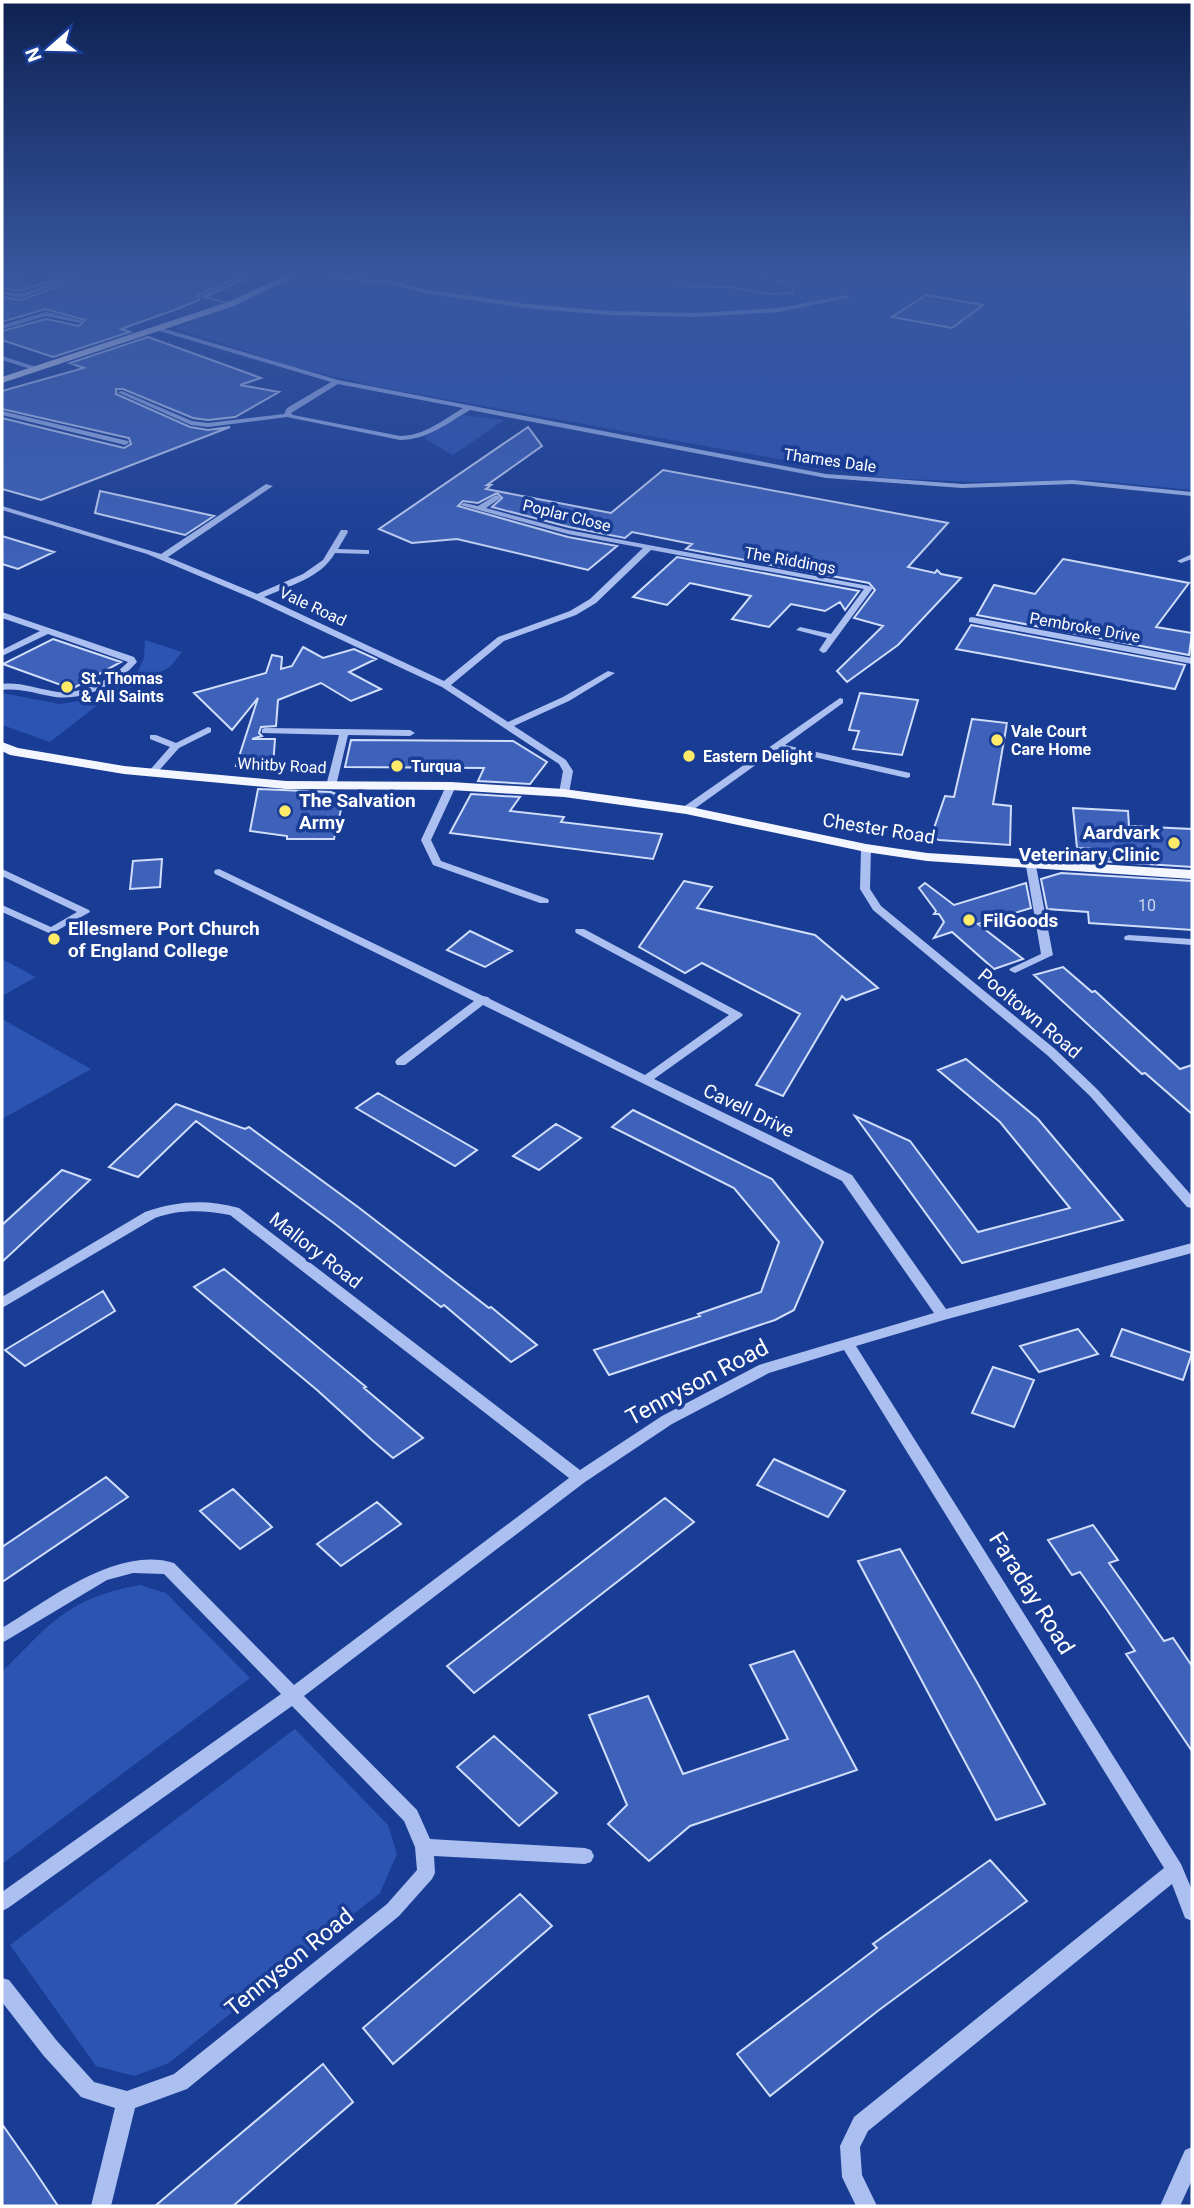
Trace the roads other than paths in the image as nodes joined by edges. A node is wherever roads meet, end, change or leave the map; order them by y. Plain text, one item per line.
1 (320, 377) edge
2 (337, 382) junction
3 (120, 392) dead end
4 (468, 408) junction
5 (2, 413) edge
6 (289, 415) junction
7 (125, 443) dead end
8 (269, 486) dead end
9 (1192, 494) edge
10 (496, 497) dead end
11 (464, 505) dead end
12 (2, 508) edge
13 (481, 508) junction
14 (344, 532) dead end
15 (648, 548) junction
16 (333, 551) junction
17 (366, 552) dead end
18 (1192, 556) edge
19 (162, 557) junction
20 (1181, 561) dead end
21 (257, 597) junction
22 (2, 615) edge
23 (972, 620) dead end
24 (800, 630) dead end
25 (47, 631) junction
26 (833, 636) junction
27 (823, 650) dead end
28 (3, 651) edge
29 (1192, 660) edge
30 (611, 673) dead end
31 (445, 685) junction
32 (2, 687) edge
33 (840, 701) dead end
34 (506, 726) junction
35 (208, 730) dead end
36 (265, 731) dead end
37 (344, 732) junction
38 (410, 733) dead end
39 (153, 737) dead end
40 (2, 746) edge
41 (176, 746) junction
42 (778, 746) junction
43 (152, 773) junction
44 (906, 775) dead end
45 (331, 786) junction
46 (451, 786) junction
47 (564, 793) junction
48 (686, 810) junction
49 (866, 848) junction
50 (1031, 866) junction
51 (2, 872) edge
52 (219, 872) dead end
53 (1192, 874) edge
54 (544, 901) dead end
55 (2, 908) edge
56 (580, 931) dead end
57 (1129, 938) dead end
58 (1192, 942) edge
59 (1015, 970) dead end
60 (484, 999) junction
61 (401, 1062) dead end
62 (647, 1079) junction
63 (1192, 1204) edge
64 (1192, 1248) edge
65 (2, 1303) edge
66 (943, 1315) junction
67 (847, 1344) junction
68 (580, 1478) junction
69 (2, 1636) edge
70 (292, 1696) junction
71 (424, 1847) junction
72 (585, 1856) dead end
73 (1175, 1870) junction
74 (2, 1902) edge
75 (1192, 1912) edge
76 (2, 1987) edge
77 (127, 2101) junction
78 (1192, 2157) edge
79 (101, 2206) edge
80 (867, 2206) edge
81 (1170, 2206) edge

1 - 2 street, Thames Dale
2 - 4 street, Thames Dale
2 - 6 street
3 - 6 street
4 - 6 street
4 - 9 street, Thames Dale
5 - 7 street
8 - 19 street
10 - 13 street, Poplar Close
11 - 13 street, Poplar Close
12 - 19 street, Vale Road
13 - 15 street, Poplar Close
14 - 16 street
15 - 26 street, The Riddings
15 - 31 street
16 - 17 street
16 - 21 street
18 - 20 street
19 - 21 street, Vale Road
21 - 31 street, Vale Road
22 - 25 street
23 - 29 street, Pembroke Drive
24 - 26 street
25 - 28 street
25 - 32 street
26 - 27 street, The Riddings
30 - 34 street
31 - 34 street, Vale Road
33 - 42 street
34 - 47 street, Vale Road
35 - 41 street
36 - 37 street
37 - 38 street
37 - 45 street
39 - 41 street
40 - 43 main road, Whitby Road
41 - 43 street
42 - 44 street
42 - 48 street
43 - 45 main road, Whitby Road
45 - 46 main road, Whitby Road
46 - 47 main road, Whitby Road
46 - 54 street
47 - 48 main road, Chester Road
48 - 49 main road, Chester Road
49 - 50 main road, Chester Road
49 - 63 street, Pooltown Road
50 - 53 main road, Chester Road
50 - 59 street
51 - 55 street
52 - 60 street, Cavell Drive
56 - 62 street
57 - 58 street
60 - 61 street
60 - 62 street, Cavell Drive
62 - 66 street, Cavell Drive
64 - 66 street, Tennyson Road
65 - 68 street, Mallory Road
66 - 67 street, Tennyson Road
67 - 68 street, Tennyson Road
67 - 73 street, Faraday Road
68 - 70 street, Tennyson Road
69 - 70 street
70 - 71 street
70 - 74 street, Tennyson Road
71 - 72 street
71 - 77 street, Tennyson Road
73 - 75 street, Faraday Road
73 - 80 street
76 - 77 street
77 - 79 street
78 - 81 street

